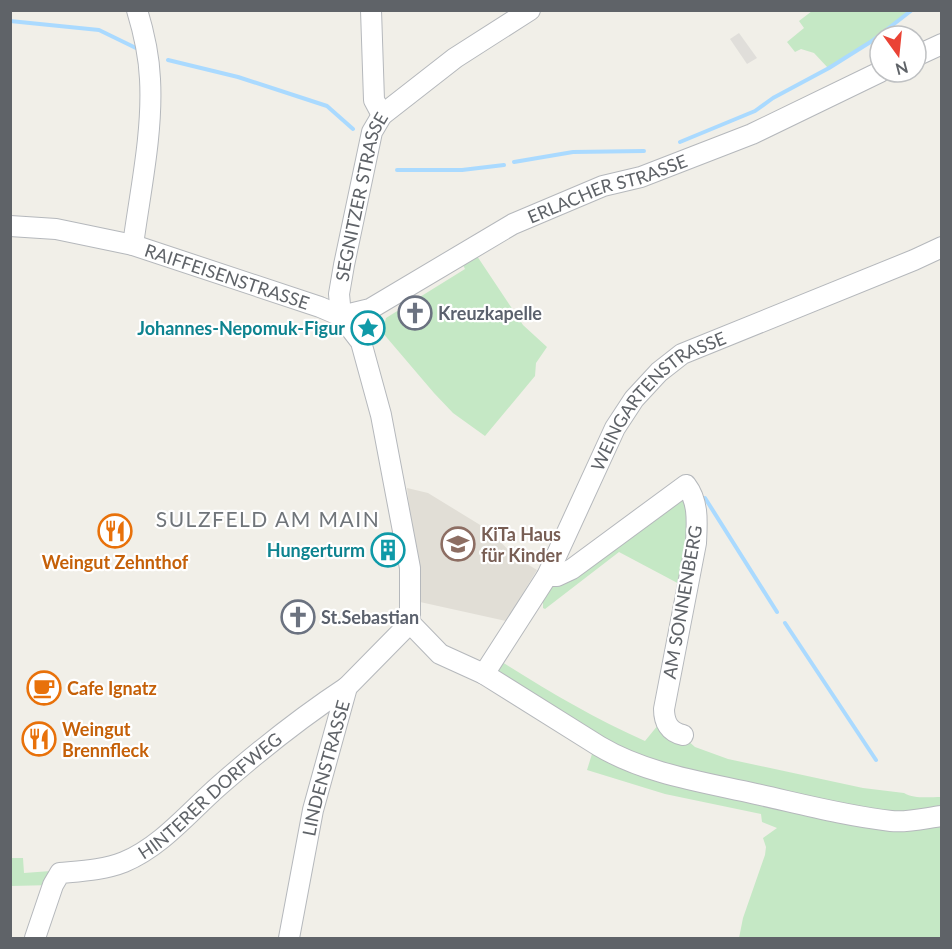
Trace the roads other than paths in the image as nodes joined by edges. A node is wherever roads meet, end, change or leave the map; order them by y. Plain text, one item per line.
1 (137, 10) edge
2 (371, 10) edge
3 (530, 10) edge
4 (942, 44) edge
5 (928, 50) edge
6 (868, 78) edge
7 (382, 115) junction
8 (10, 226) edge
9 (133, 245) junction
10 (942, 247) edge
11 (341, 316) junction
12 (548, 576) junction
13 (410, 623) junction
14 (484, 674) junction
15 (347, 687) junction
16 (683, 735) dead end
17 (942, 816) edge
18 (35, 939) edge
19 (289, 939) edge

1 - 9 street
2 - 7 street, SEGNITZER STRASSE
3 - 7 street
4 - 5 street
6 - 11 street, ERLACHER STRASSE
7 - 11 street, SEGNITZER STRASSE
8 - 9 street, RAIFFEISENSTRASSE
9 - 11 street, RAIFFEISENSTRASSE
10 - 12 street, WEINGARTENSTRASSE
11 - 13 street
12 - 14 street, WEINGARTENSTRASSE
12 - 16 street, AM SONNENBERG
13 - 14 street
13 - 15 street, LINDENSTRASSE
14 - 17 street
15 - 18 street, HINTERER DORFWEG
15 - 19 street, LINDENSTRASSE

